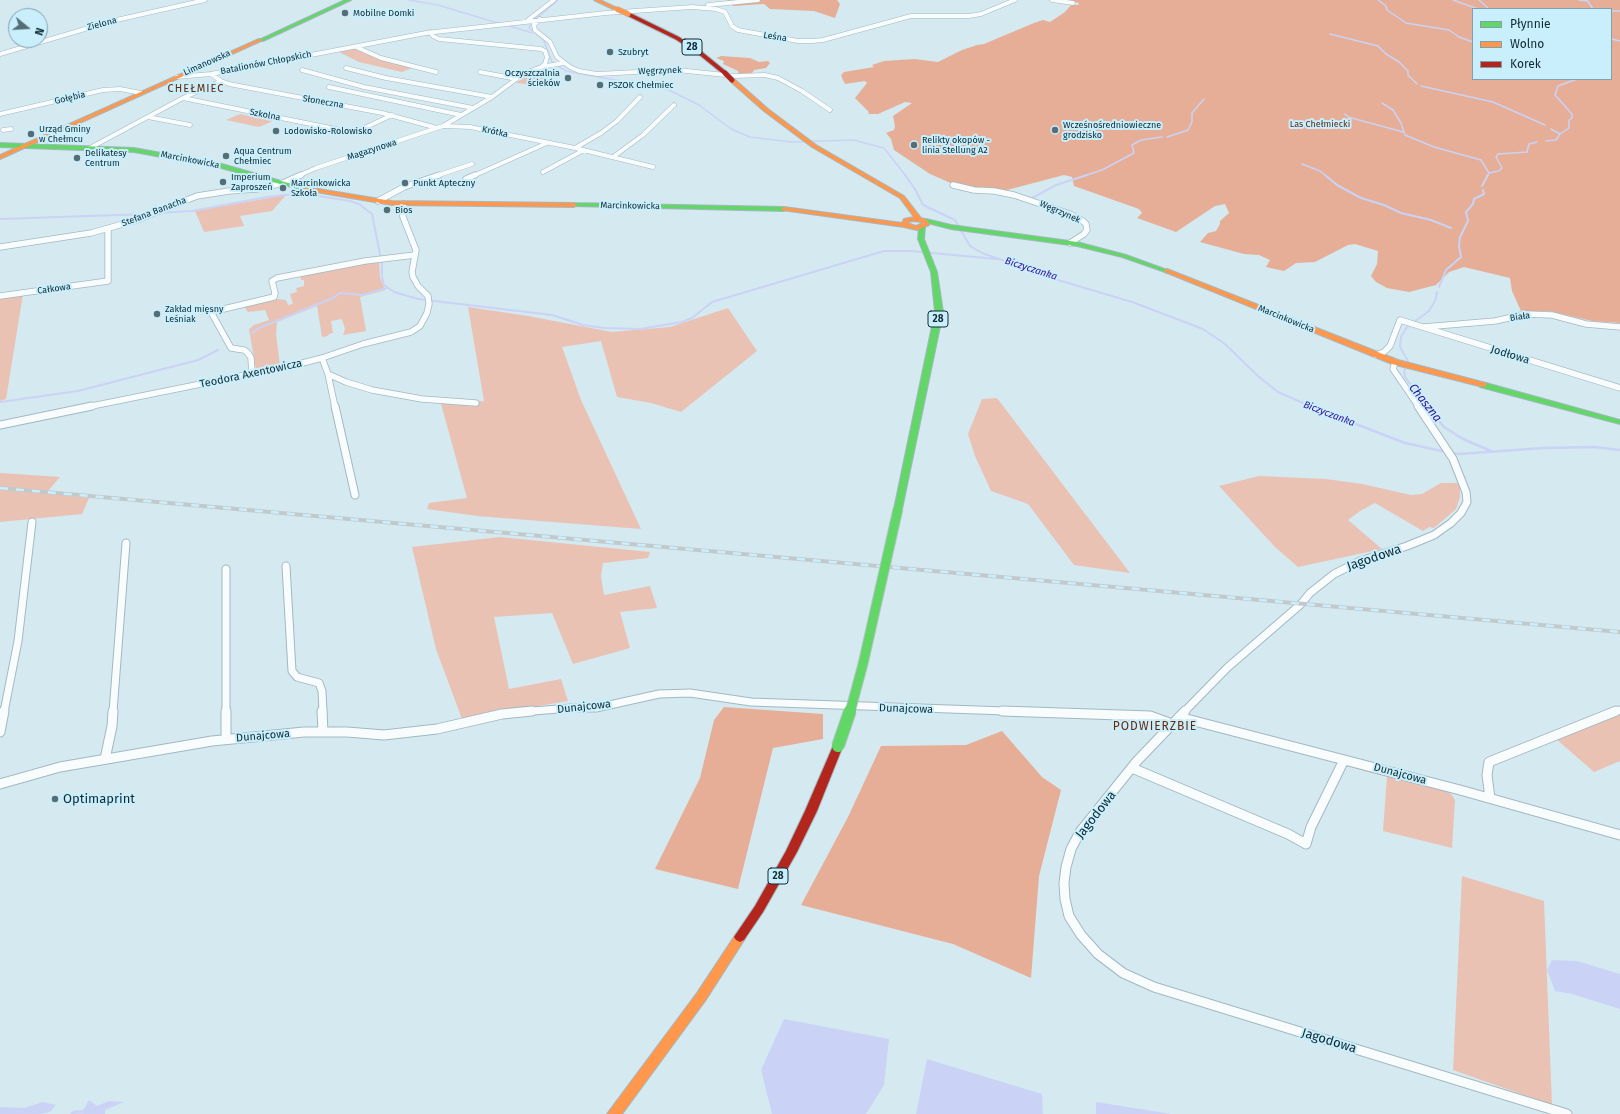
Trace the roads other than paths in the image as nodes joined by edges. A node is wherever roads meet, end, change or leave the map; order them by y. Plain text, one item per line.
1 (205, 0) edge
2 (348, 0) edge
3 (554, 0) edge
4 (596, 0) edge
5 (758, 0) edge
6 (1015, 0) edge
7 (1052, 0) edge
8 (1073, 3) dead end
9 (692, 7) junction
10 (540, 19) junction
11 (529, 20) junction
12 (430, 32) junction
13 (356, 47) junction
14 (0, 54) edge
15 (562, 63) junction
16 (541, 67) junction
17 (346, 68) dead end
18 (302, 70) dead end
19 (436, 72) dead end
20 (480, 72) dead end
21 (211, 74) junction
22 (177, 77) junction
23 (517, 79) junction
24 (221, 82) junction
25 (329, 87) dead end
26 (141, 93) junction
27 (492, 97) junction
28 (640, 97) dead end
29 (183, 98) junction
30 (674, 105) dead end
31 (473, 108) junction
32 (830, 110) dead end
33 (0, 114) edge
34 (392, 115) junction
35 (461, 115) junction
36 (148, 117) junction
37 (190, 125) dead end
38 (443, 126) junction
39 (11, 127) dead end
40 (2, 128) edge
41 (437, 128) junction
42 (547, 143) junction
43 (0, 145) edge
44 (23, 147) junction
45 (575, 148) junction
46 (88, 149) junction
47 (584, 150) junction
48 (0, 157) edge
49 (614, 157) junction
50 (472, 164) dead end
51 (654, 167) dead end
52 (543, 172) dead end
53 (466, 179) dead end
54 (284, 183) junction
55 (953, 185) dead end
56 (378, 201) junction
57 (404, 204) junction
58 (915, 222) junction
59 (108, 229) junction
60 (1070, 243) junction
61 (0, 247) edge
62 (415, 254) junction
63 (0, 296) edge
64 (1413, 325) junction
65 (1620, 327) edge
66 (1376, 355) junction
67 (322, 358) junction
68 (1398, 363) junction
69 (252, 374) junction
70 (328, 374) junction
71 (1620, 388) edge
72 (476, 403) dead end
73 (1620, 422) edge
74 (0, 425) edge
75 (355, 495) dead end
76 (32, 522) dead end
77 (126, 543) dead end
78 (286, 566) dead end
79 (226, 569) dead end
80 (1620, 710) edge
81 (1176, 720) junction
82 (0, 732) edge
83 (323, 732) junction
84 (226, 739) junction
85 (105, 759) junction
86 (1344, 760) junction
87 (1132, 768) junction
88 (0, 784) edge
89 (1490, 798) junction
90 (1620, 835) edge
91 (614, 1114) edge
92 (1567, 1114) edge

1 - 14 street, Zielona
2 - 22 main road, Limanowska
3 - 11 street
4 - 58 main road, 28, bridge
5 - 9 street
6 - 9 street, Leśna
7 - 8 street
9 - 10 street, Leśna
10 - 11 street, Batalionów Chłopskich
10 - 15 street, Węgrzynek
11 - 12 street, Batalionów Chłopskich
12 - 13 street, Batalionów Chłopskich
12 - 16 street
13 - 19 street
13 - 21 street, Batalionów Chłopskich
15 - 16 street, Magazynowa
15 - 32 street, Węgrzynek
16 - 23 street, Magazynowa
17 - 27 street
18 - 31 street
20 - 23 street
21 - 22 street, Batalionów Chłopskich
21 - 24 street, Słoneczna
22 - 26 main road, Limanowska
23 - 27 street, Magazynowa
24 - 29 street
24 - 34 street, Słoneczna
25 - 35 street
26 - 33 street, Gołębia
26 - 44 main road, Limanowska
27 - 31 street, Magazynowa
28 - 45 street
29 - 34 street, Szkolna
29 - 36 street
30 - 49 street
31 - 35 street, Magazynowa
34 - 41 street, Słoneczna
35 - 38 street, Magazynowa
36 - 37 street
36 - 46 street
38 - 41 street, Magazynowa
38 - 42 street, Krótka
39 - 40 street
41 - 54 street, Magazynowa
42 - 45 street, Krótka
42 - 53 street
43 - 44 main road, Marcinkowicka
44 - 46 main road, Marcinkowicka
44 - 48 main road, Limanowska
45 - 47 street, Krótka
46 - 54 main road, Marcinkowicka
47 - 49 street, Krótka
47 - 52 street
49 - 51 street, Krótka
50 - 56 street
54 - 56 main road, Marcinkowicka
54 - 59 street, Stefana Banacha
55 - 60 street, Węgrzynek
56 - 57 main road, Marcinkowicka
57 - 58 main road, Marcinkowicka
57 - 62 street, Teodora Axentowicza
58 - 60 main road, Marcinkowicka
58 - 91 main road, 28, bridge
59 - 61 street, Stefana Banacha
59 - 63 street, Całkowa
60 - 66 main road, Marcinkowicka
62 - 67 street, Teodora Axentowicza
62 - 69 street
64 - 65 street, Biała
64 - 66 street, Jodłowa
64 - 71 street, Jodłowa
66 - 68 main road, Marcinkowicka
67 - 69 street, Teodora Axentowicza
67 - 70 street
68 - 73 main road, Marcinkowicka
68 - 81 street, Jagodowa
69 - 74 street, Teodora Axentowicza
70 - 72 street
70 - 75 street
76 - 82 street
77 - 85 street
78 - 83 street
79 - 84 street
80 - 89 street
81 - 83 street, Dunajcowa
81 - 86 street, Dunajcowa
81 - 87 street, Jagodowa
83 - 84 street, Dunajcowa
84 - 85 street, Dunajcowa
85 - 88 street, Dunajcowa
86 - 87 street
86 - 89 street, Dunajcowa
87 - 92 street, Jagodowa
89 - 90 street, Dunajcowa

